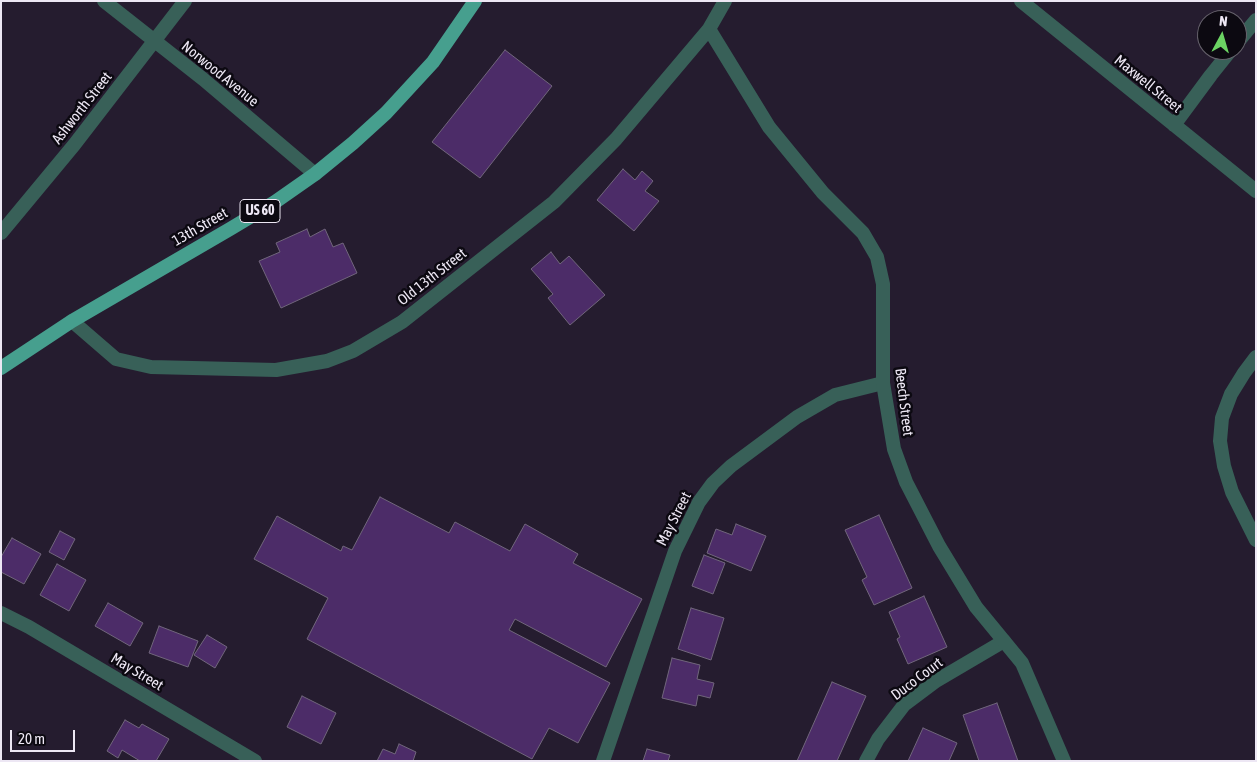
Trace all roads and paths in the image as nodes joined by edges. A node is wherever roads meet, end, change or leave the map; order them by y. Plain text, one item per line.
1 (104, 1) edge
2 (185, 1) edge
3 (475, 1) edge
4 (725, 1) edge
5 (1021, 1) edge
6 (1256, 20) edge
7 (709, 29) junction
8 (1247, 31) edge
9 (154, 42) junction
10 (1223, 60) edge
11 (1174, 125) junction
12 (315, 174) junction
13 (1256, 191) edge
14 (1, 233) edge
15 (72, 321) junction
16 (1256, 357) edge
17 (1, 368) edge
18 (882, 383) junction
19 (1256, 540) edge
20 (1, 613) edge
21 (1004, 641) junction
22 (255, 761) edge
23 (603, 761) edge
24 (866, 761) edge
25 (1064, 761) edge

1 - 9 street, Norwood Avenue
2 - 9 street, Ashworth Street
3 - 12 main road, 13th Street / US 60
4 - 7 street, Old 13th Street
5 - 11 street, Maxwell Street
6 - 8 street
7 - 15 street, Old 13th Street
7 - 18 street, Beech Street
9 - 12 street, Norwood Avenue
9 - 14 street, Ashworth Street
10 - 11 street
11 - 13 street, Maxwell Street
12 - 15 main road, 13th Street / US 60
15 - 17 main road, 13th Street / US 60
16 - 19 street
18 - 21 street, Beech Street
18 - 23 street, May Street
20 - 22 street, May Street
21 - 24 street, Duco Court
21 - 25 street, Beech Street

